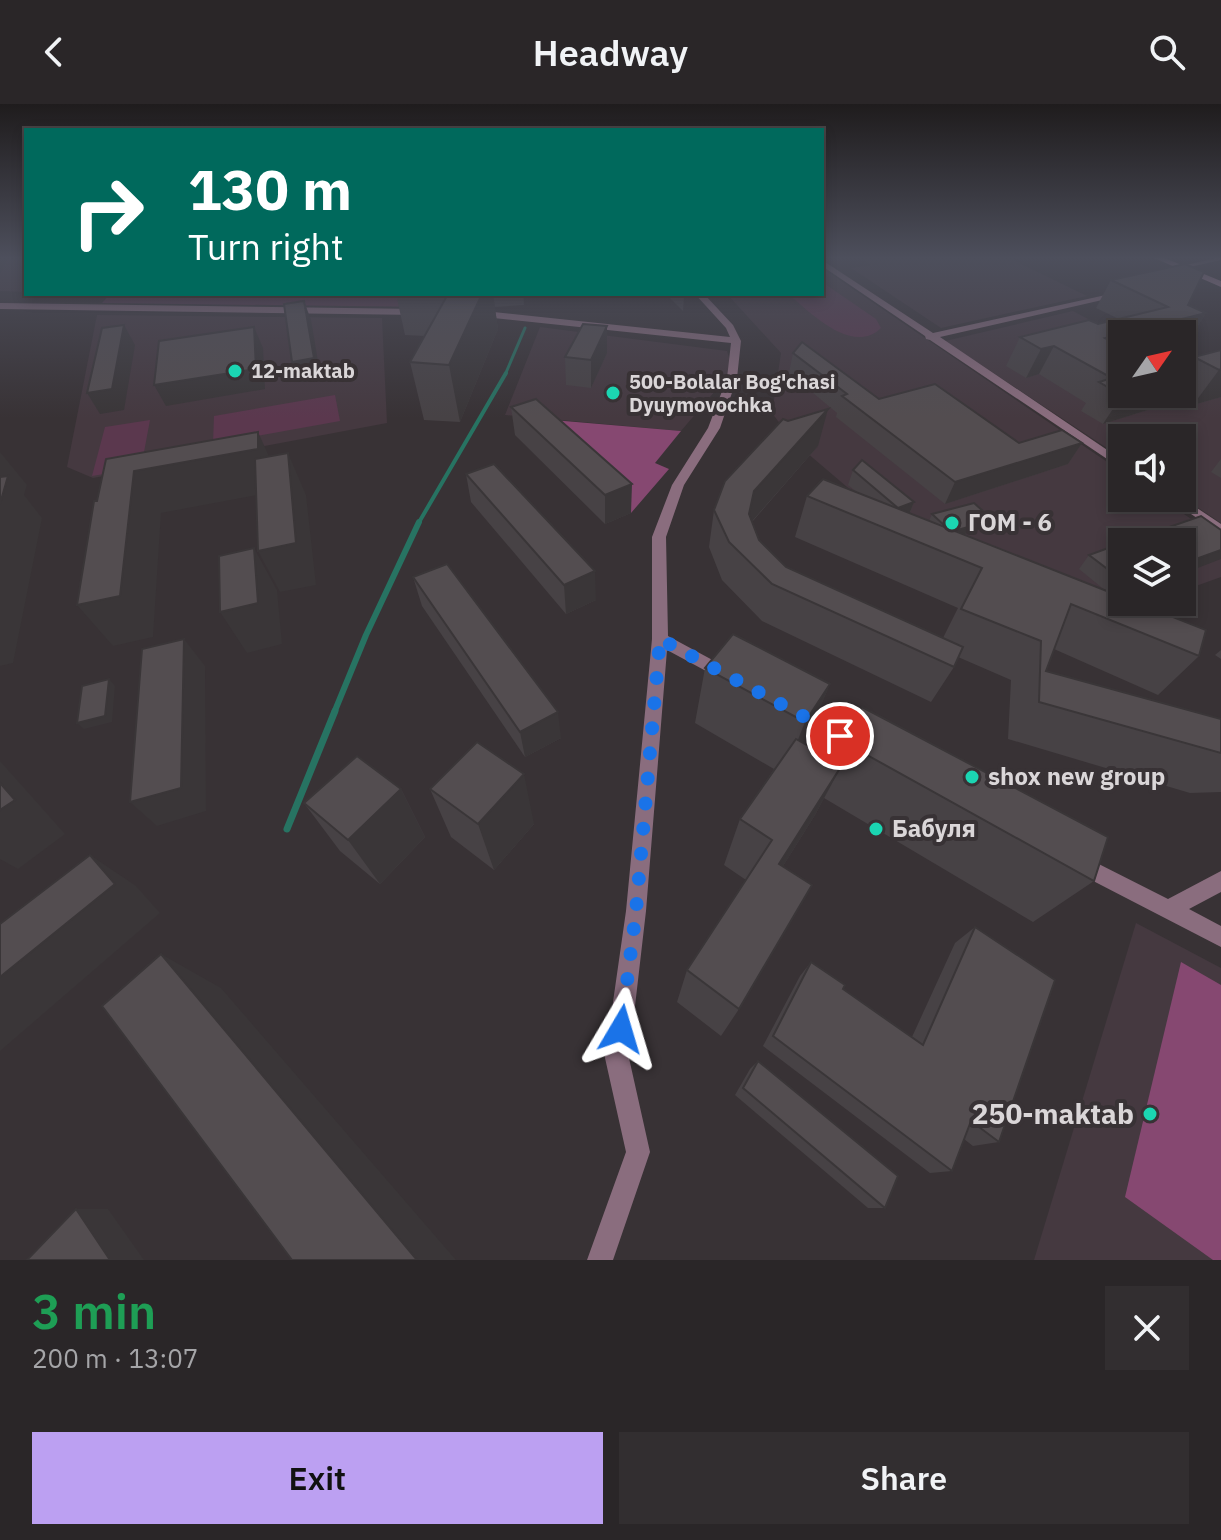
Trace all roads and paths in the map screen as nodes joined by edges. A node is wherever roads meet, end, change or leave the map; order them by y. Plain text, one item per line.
1 (355, 311) edge
2 (715, 311) edge
3 (892, 311) edge
4 (1041, 311) edge
5 (431, 312) dead end
6 (462, 313) edge
7 (929, 337) junction
8 (736, 341) junction
9 (1108, 456) edge
10 (1194, 512) edge
11 (1221, 530) edge
12 (660, 639) junction
13 (741, 682) edge
14 (781, 704) edge
15 (875, 755) edge
16 (1053, 850) edge
17 (1221, 881) edge
18 (1170, 909) junction
19 (1221, 937) edge
20 (600, 1260) edge

1 - 5 street
2 - 8 street
3 - 7 street
4 - 7 street
6 - 8 street
7 - 9 street
8 - 12 street
10 - 11 street
12 - 13 street
12 - 20 street
14 - 15 street
16 - 18 street
17 - 18 street
18 - 19 street

